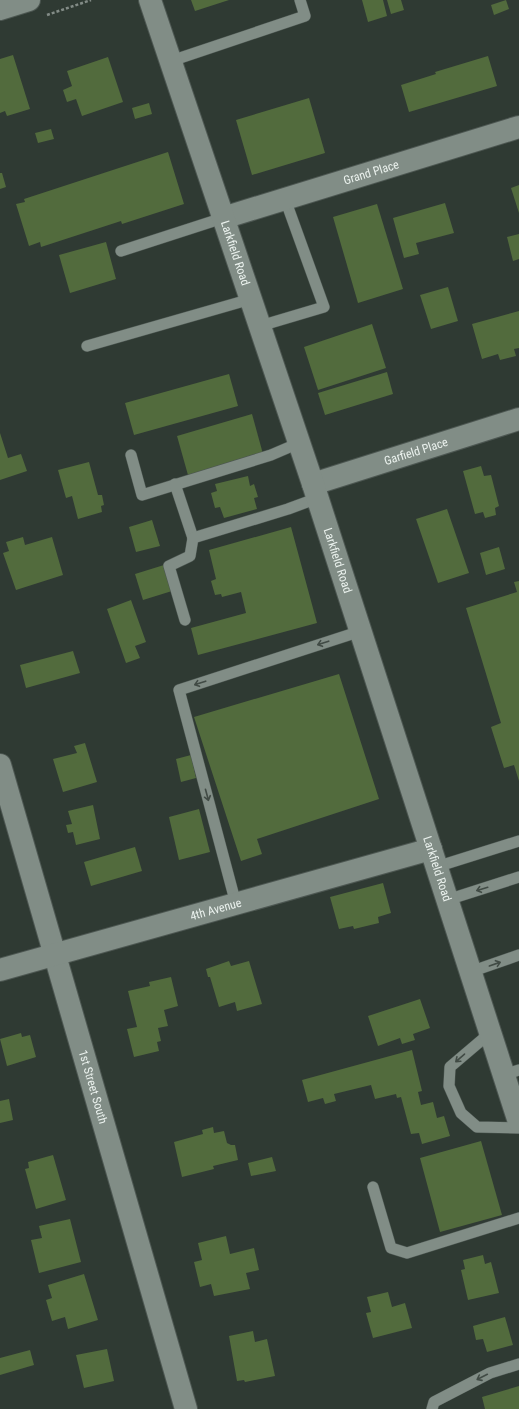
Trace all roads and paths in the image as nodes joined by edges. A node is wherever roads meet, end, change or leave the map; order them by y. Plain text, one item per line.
1 (29, 0) edge
2 (90, 0) edge
3 (150, 0) edge
4 (300, 0) edge
5 (0, 9) edge
6 (42, 17) dead end
7 (171, 61) junction
8 (519, 127) edge
9 (285, 199) junction
10 (223, 218) junction
11 (121, 251) dead end
12 (251, 299) junction
13 (260, 326) junction
14 (87, 346) dead end
15 (519, 419) edge
16 (299, 443) junction
17 (131, 455) dead end
18 (175, 484) junction
19 (315, 491) junction
20 (193, 538) junction
21 (184, 620) dead end
22 (360, 631) junction
23 (0, 765) edge
24 (519, 841) edge
25 (434, 858) junction
26 (518, 880) edge
27 (447, 900) junction
28 (236, 904) junction
29 (55, 954) junction
30 (519, 955) edge
31 (0, 970) edge
32 (470, 972) junction
33 (490, 1033) junction
34 (511, 1073) edge
35 (515, 1097) edge
36 (519, 1122) edge
37 (519, 1128) edge
38 (373, 1188) dead end
39 (519, 1218) edge
40 (519, 1364) edge
41 (186, 1409) edge
42 (432, 1409) edge

1 - 5 street
2 - 6 path
3 - 7 street, Larkfield Road
4 - 7 lane
7 - 10 street, Larkfield Road
8 - 9 street, Grand Place
9 - 10 street, Grand Place
9 - 13 lane
10 - 11 lane
10 - 12 street, Larkfield Road
12 - 13 street, Larkfield Road
12 - 14 lane
13 - 16 street, Larkfield Road
15 - 19 street, Garfield Place
16 - 18 lane
16 - 19 street, Larkfield Road
17 - 18 lane
18 - 20 lane
19 - 20 lane
19 - 22 street, Larkfield Road
20 - 21 lane
22 - 25 street, Larkfield Road
22 -> 28 lane
23 - 29 street, 1st Street South
24 - 25 lane
25 - 27 street, Larkfield Road
25 - 28 street, 4th Avenue
26 -> 27 lane
27 - 32 street, Larkfield Road
28 - 29 street, 4th Avenue
29 - 31 street, 4th Avenue
29 - 41 street, 1st Street South
32 -> 30 lane
32 - 33 street, Larkfield Road
33 - 34 street, Larkfield Road
33 -> 37 lane
34 - 35 street, Larkfield Road
35 - 36 street, Larkfield Road
38 - 39 lane
40 -> 42 lane

